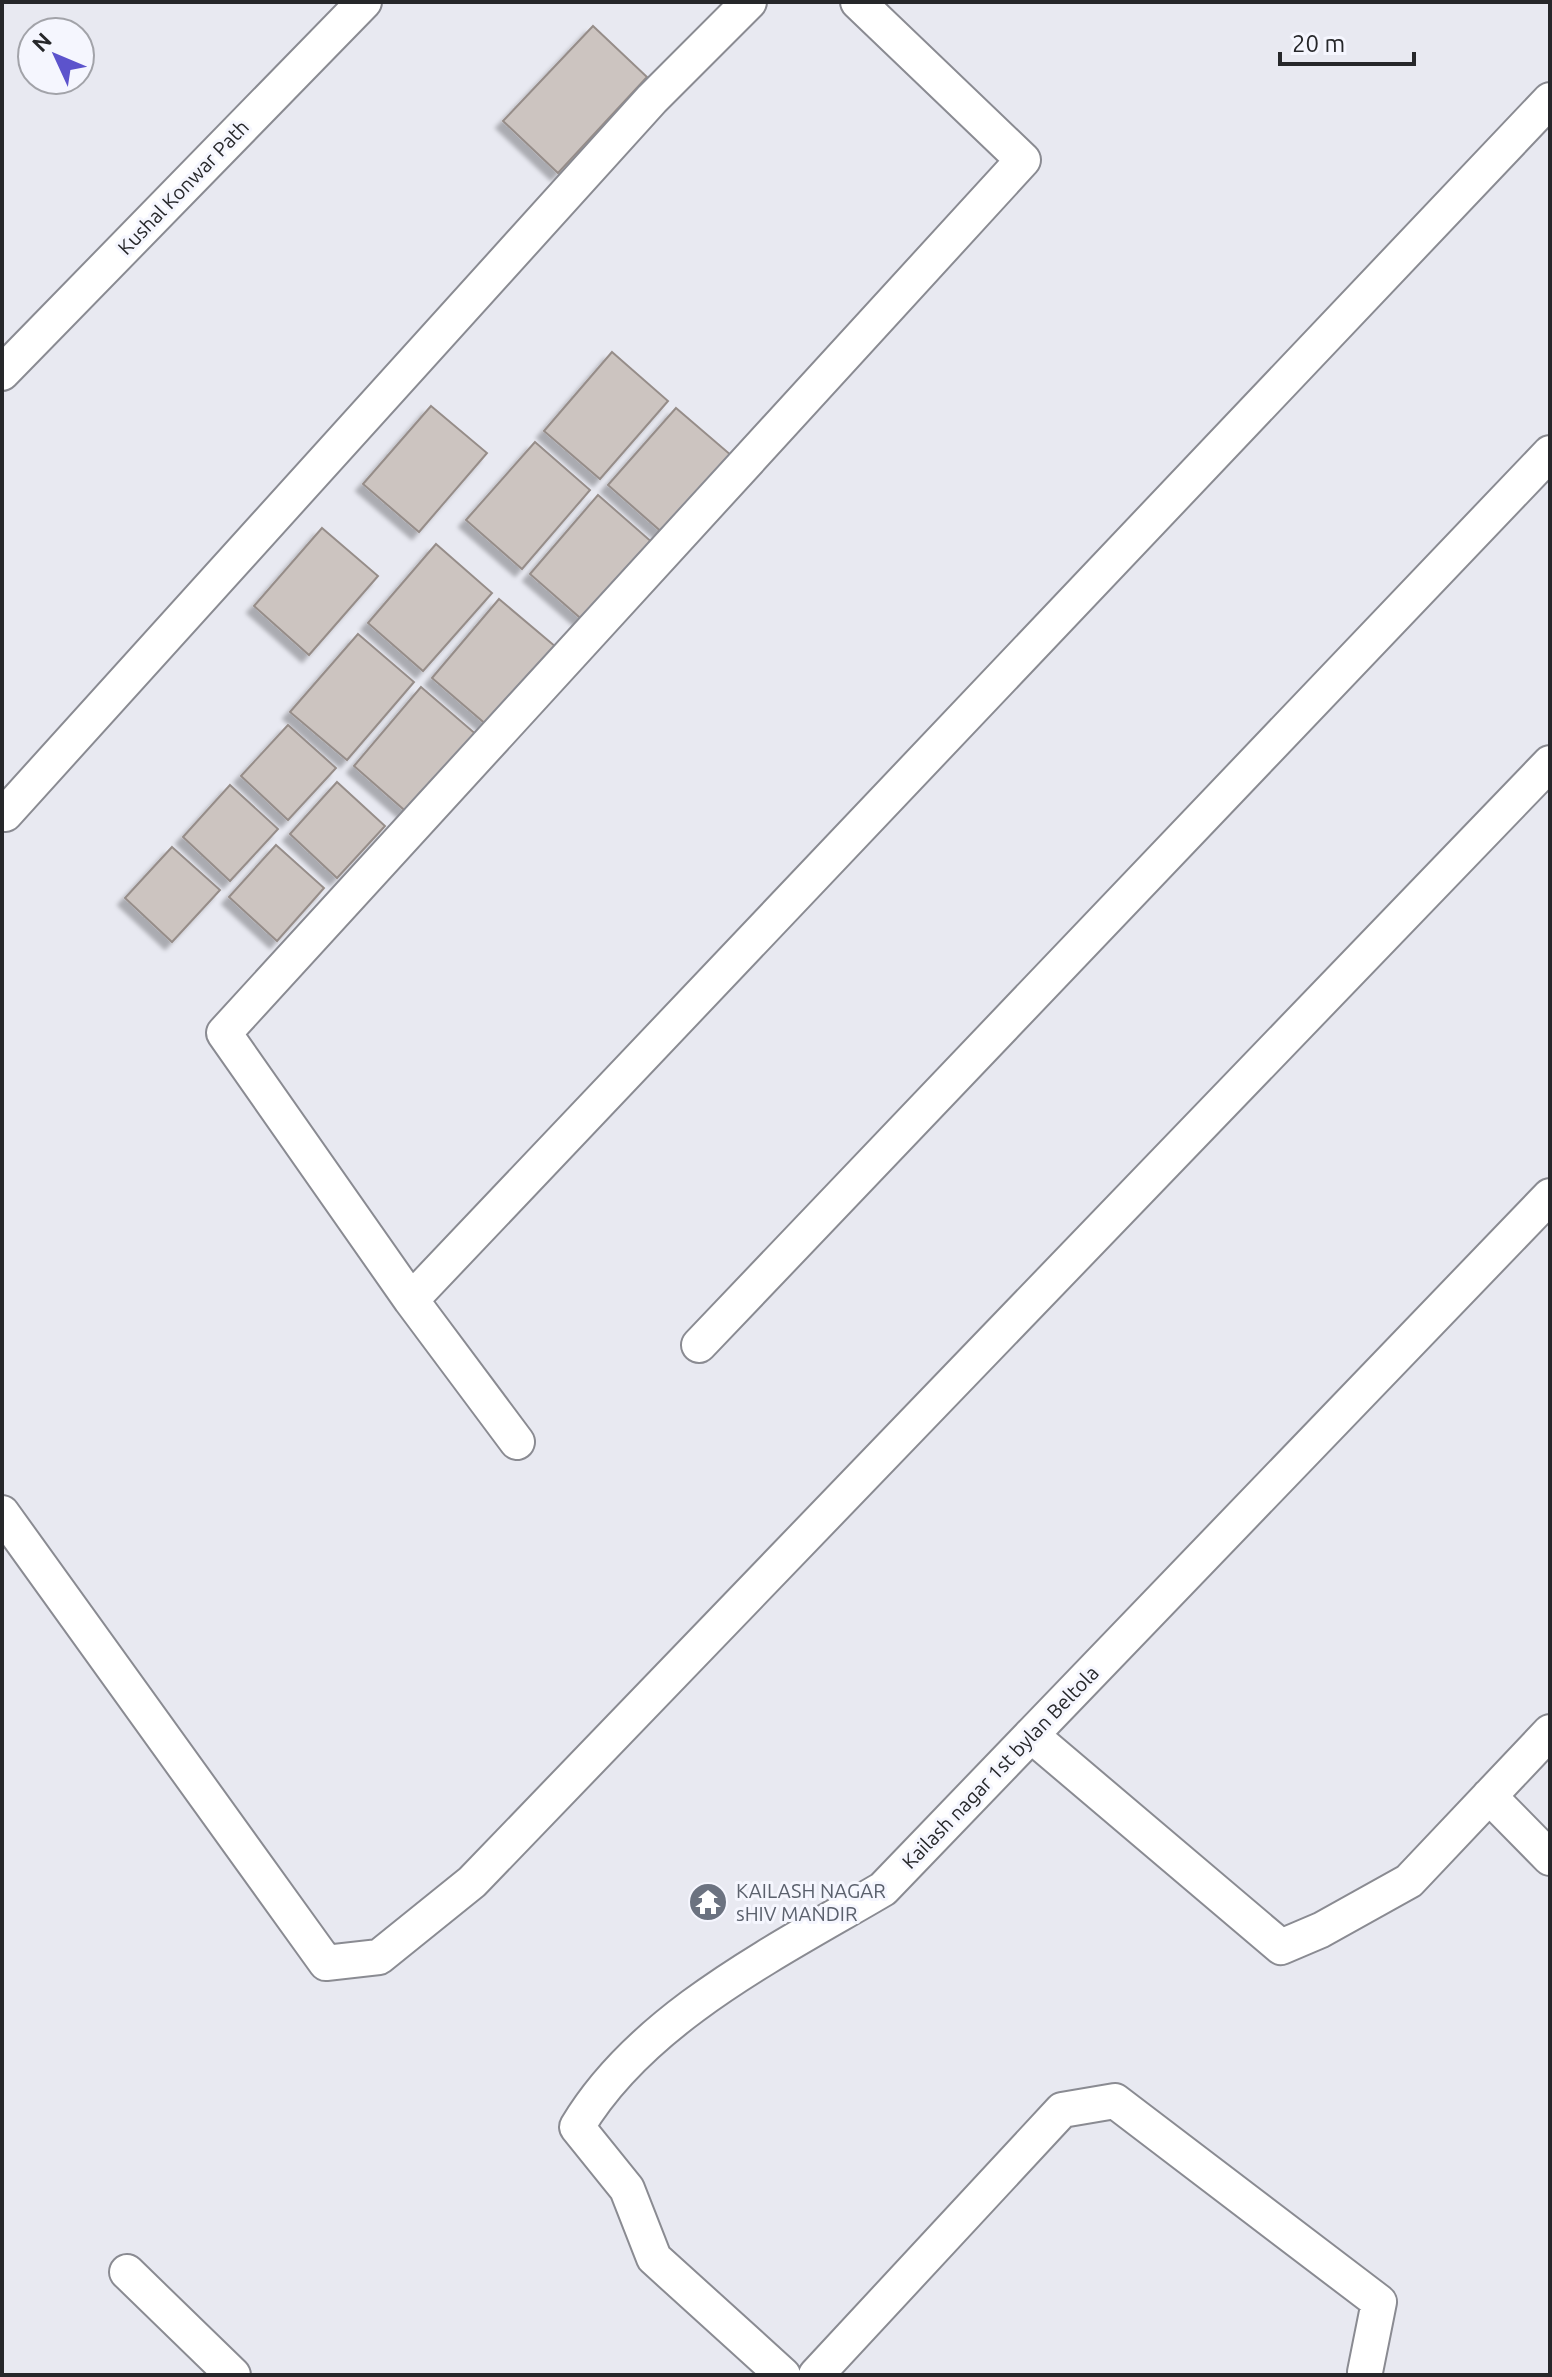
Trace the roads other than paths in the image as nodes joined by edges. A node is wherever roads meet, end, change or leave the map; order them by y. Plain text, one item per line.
1 (364, 2) edge
2 (749, 2) edge
3 (858, 2) edge
4 (1550, 100) edge
5 (2, 373) edge
6 (1550, 453) edge
7 (1550, 763) edge
8 (5, 814) dead end
9 (1550, 1196) edge
10 (411, 1300) junction
11 (699, 1345) dead end
12 (517, 1442) dead end
13 (2, 1513) edge
14 (1550, 1732) edge
15 (1031, 1735) junction
16 (1489, 1796) junction
17 (1550, 1858) edge
18 (127, 2272) dead end
19 (1365, 2372) dead end
20 (233, 2375) edge
21 (783, 2375) edge
22 (816, 2375) edge

1 - 5 street, Kushal Konwar Path
2 - 8 street
3 - 10 street
4 - 10 street
6 - 11 street
7 - 13 street
9 - 15 street, Kailash nagar 1st bylan Beltola
10 - 12 street
14 - 16 street
15 - 16 street
15 - 21 street, Kailash nagar 1st bylan Beltola
16 - 17 street
18 - 20 street
19 - 22 street

